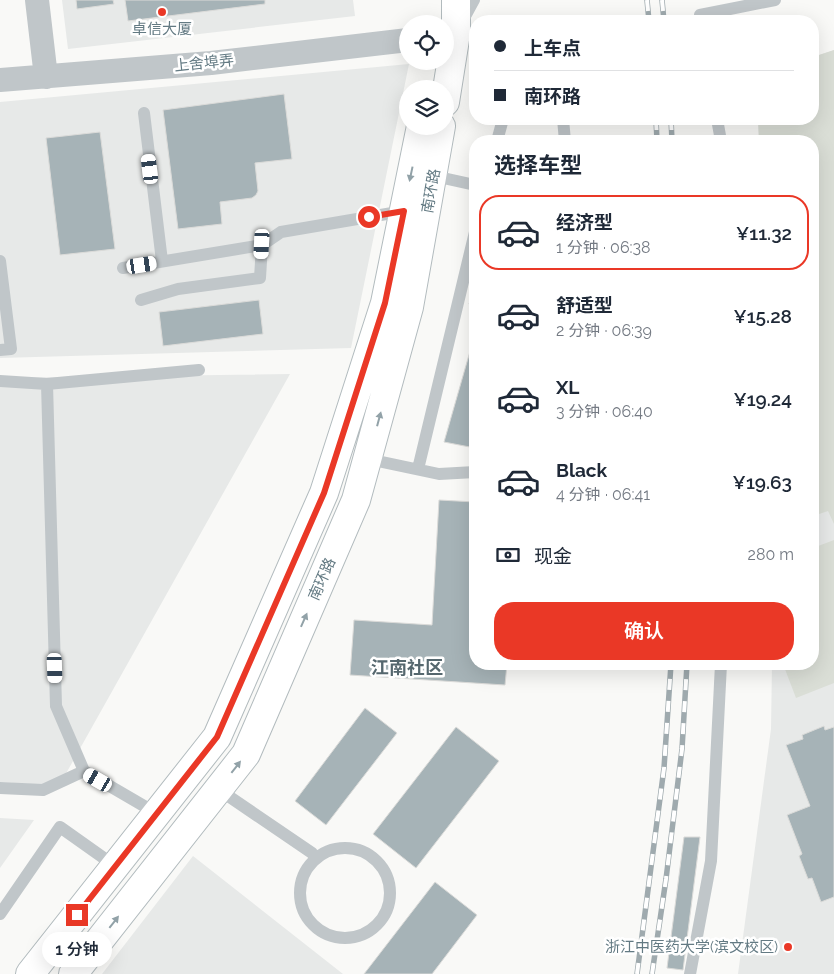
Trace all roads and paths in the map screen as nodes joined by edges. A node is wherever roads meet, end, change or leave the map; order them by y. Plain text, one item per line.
1 (37, 0) edge
2 (440, 0) edge
3 (456, 0) edge
4 (474, 0) edge
5 (774, 0) edge
6 (444, 15) edge
7 (452, 15) edge
8 (700, 15) edge
9 (454, 22) edge
10 (399, 41) edge
11 (46, 77) junction
12 (0, 80) edge
13 (144, 113) dead end
14 (419, 135) edge
15 (440, 135) edge
16 (434, 176) junction
17 (469, 185) edge
18 (404, 211) junction
19 (262, 244) junction
20 (469, 257) edge
21 (0, 261) edge
22 (162, 262) junction
23 (123, 268) dead end
24 (141, 300) dead end
25 (0, 350) edge
26 (199, 370) dead end
27 (0, 380) edge
28 (47, 384) junction
29 (368, 459) junction
30 (418, 469) junction
31 (469, 472) edge
32 (721, 670) edge
33 (84, 771) junction
34 (0, 788) edge
35 (218, 789) junction
36 (156, 814) junction
37 (316, 859) junction
38 (115, 866) junction
39 (0, 914) edge
40 (30, 974) edge
41 (73, 974) edge
42 (690, 974) edge

1 - 11 street
2 - 6 main road
3 - 7 main road
4 - 9 lane
5 - 8 lane
10 - 11 street, 上舍埠弄
11 - 12 street, 上舍埠弄
13 - 22 lane
14 -> 18 main road, 南环路
15 - 16 main road, 南环路
16 - 17 lane
29 -> 16 main road, 南环路
18 - 19 lane
18 - 36 main road, 南环路
19 - 22 lane
19 - 24 lane
20 - 30 lane
21 - 25 lane
22 - 23 lane
26 - 28 lane
27 - 28 lane
28 - 33 lane
29 - 30 lane
35 -> 29 main road, 南环路
30 - 31 lane
32 - 42 lane
33 - 34 lane
33 - 36 lane
35 - 37 lane
41 -> 35 main road, 南环路
36 - 38 main road, 南环路
37 - 37 lane
38 - 39 lane
38 - 40 main road, 南环路

